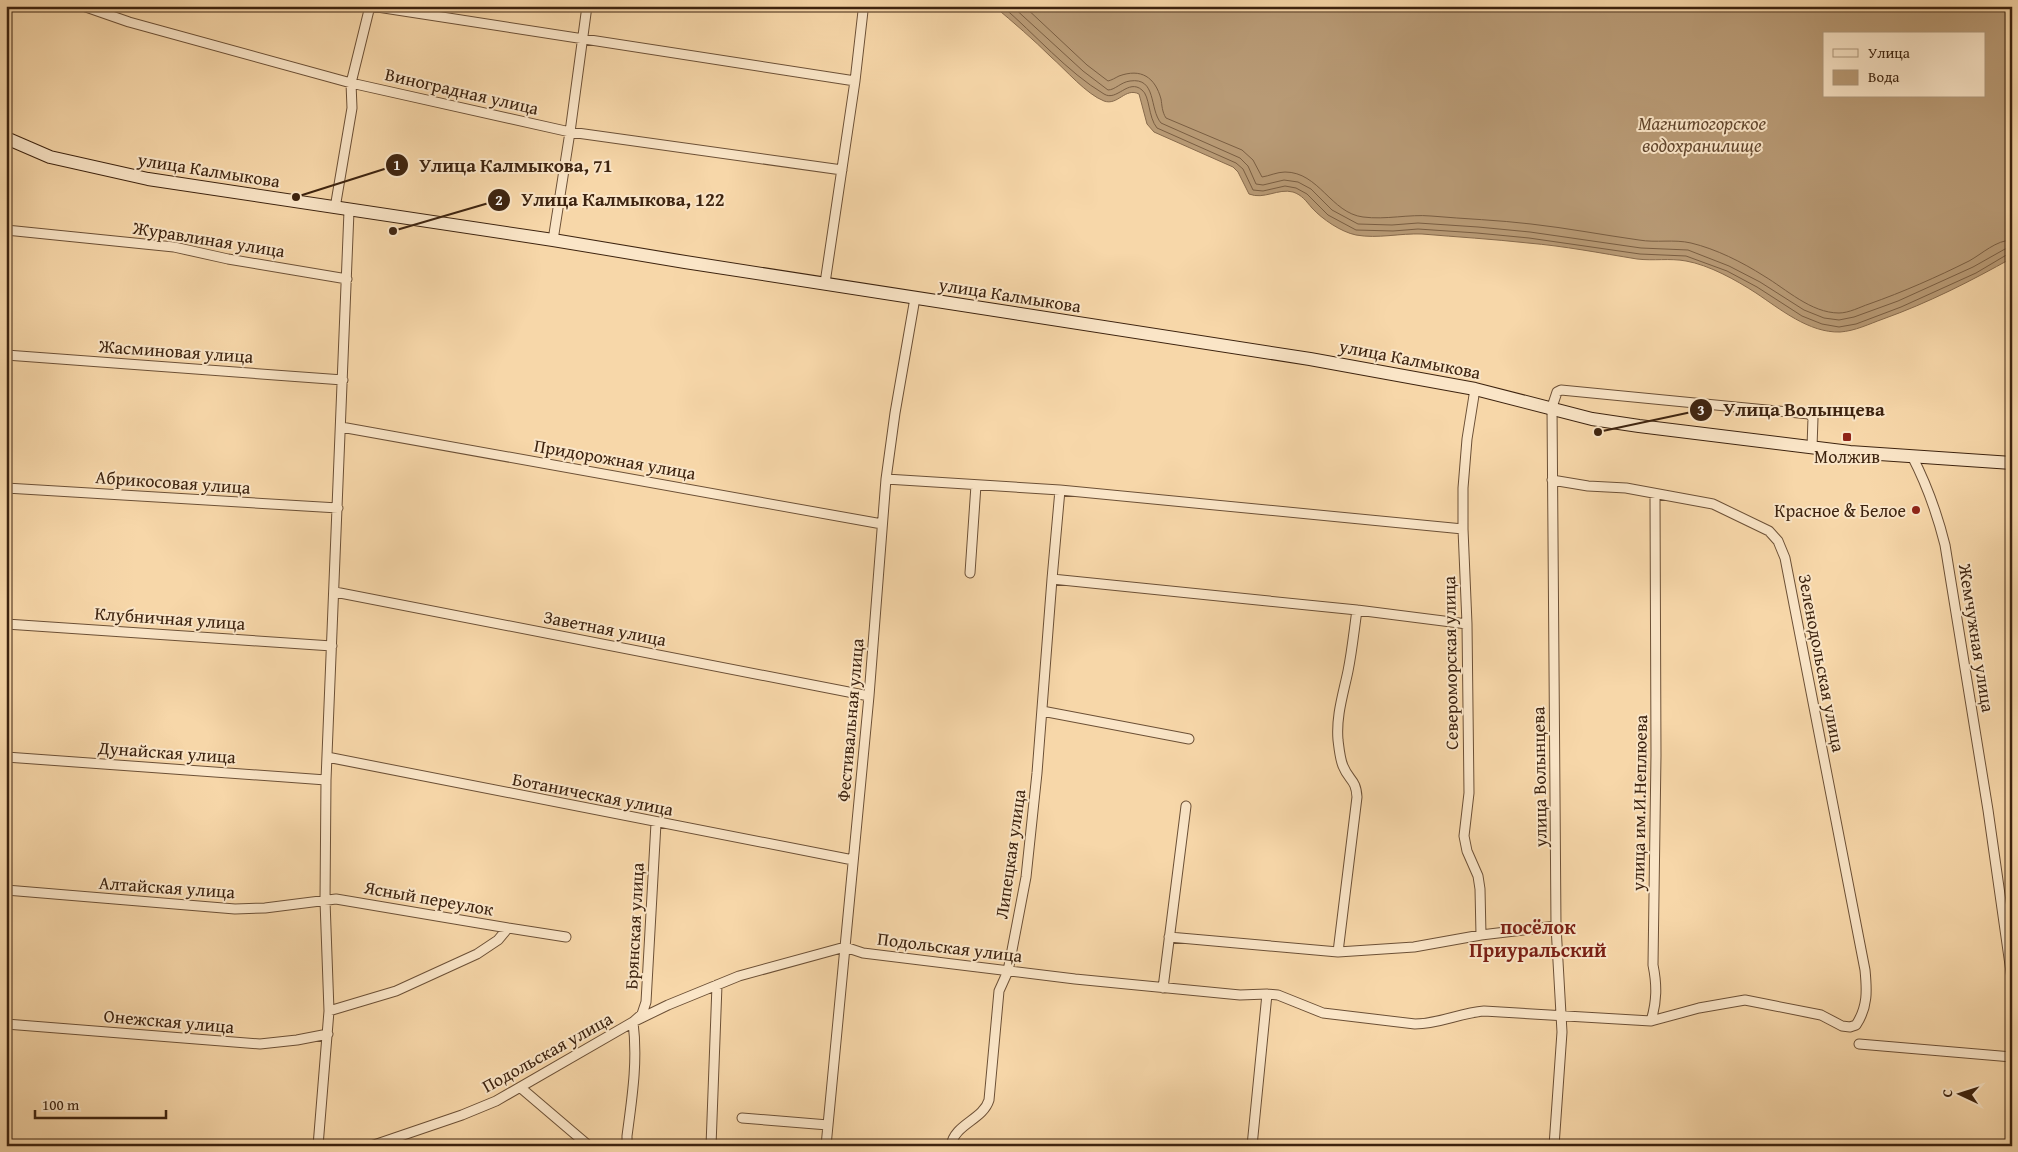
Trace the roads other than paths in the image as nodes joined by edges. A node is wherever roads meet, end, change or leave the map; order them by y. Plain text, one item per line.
1 (83, 6) edge
2 (370, 6) edge
3 (587, 6) edge
4 (861, 6) edge
5 (583, 40) junction
6 (855, 81) junction
7 (351, 83) junction
8 (570, 132) junction
9 (6, 138) edge
10 (842, 170) junction
11 (335, 208) junction
12 (349, 211) junction
13 (6, 230) edge
14 (553, 240) junction
15 (347, 278) junction
16 (826, 283) junction
17 (915, 298) junction
18 (6, 355) edge
19 (343, 380) junction
20 (1476, 389) junction
21 (1552, 407) junction
22 (341, 427) junction
23 (1812, 447) junction
24 (1912, 456) junction
25 (2012, 462) edge
26 (886, 479) junction
27 (1552, 480) junction
28 (976, 485) junction
29 (6, 488) edge
30 (1060, 490) junction
31 (1655, 495) junction
32 (338, 508) junction
33 (882, 524) junction
34 (1463, 529) junction
35 (970, 573) dead end
36 (1052, 579) junction
37 (334, 592) junction
38 (1357, 610) junction
39 (6, 624) edge
40 (1467, 624) junction
41 (332, 646) junction
42 (869, 696) junction
43 (1042, 711) junction
44 (1190, 739) dead end
45 (6, 757) edge
46 (327, 757) junction
47 (326, 780) junction
48 (1186, 806) dead end
49 (656, 823) junction
50 (853, 860) junction
51 (6, 890) edge
52 (325, 901) junction
53 (1556, 926) junction
54 (508, 928) junction
55 (1482, 935) junction
56 (566, 937) dead end
57 (1169, 937) junction
58 (845, 947) junction
59 (1338, 952) junction
60 (1008, 971) junction
61 (2012, 979) edge
62 (717, 985) junction
63 (1163, 988) junction
64 (1267, 994) junction
65 (329, 1010) junction
66 (1561, 1015) junction
67 (1650, 1021) junction
68 (633, 1022) junction
69 (6, 1024) edge
70 (328, 1034) junction
71 (1859, 1044) dead end
72 (2012, 1056) edge
73 (521, 1088) junction
74 (742, 1118) dead end
75 (828, 1125) junction
76 (318, 1146) edge
77 (371, 1146) edge
78 (589, 1146) edge
79 (627, 1146) edge
80 (711, 1146) edge
81 (826, 1146) edge
82 (951, 1146) edge
83 (1252, 1146) edge
84 (1554, 1146) edge

1 - 7 street, Виноградная улица
2 - 5 street
2 - 7 street
3 - 5 street
4 - 6 street
5 - 6 street
5 - 8 street
6 - 10 street
7 - 8 street, Виноградная улица
7 - 11 street
8 - 10 street, Виноградная улица
8 - 14 street
9 - 11 main road, улица Калмыкова
10 - 16 street
11 - 12 main road, улица Калмыкова
12 - 14 main road, улица Калмыкова
12 - 15 street
13 - 15 street, Журавлиная улица
14 - 16 main road, улица Калмыкова
15 - 19 street
16 - 17 main road, улица Калмыкова
17 - 20 main road, улица Калмыкова
17 - 26 street, Фестивальная улица
18 - 19 street, Жасминовая улица
19 - 22 street
20 - 21 main road, улица Калмыкова
20 - 34 street, Североморская улица
21 - 23 main road, улица Калмыкова
21 - 23 street
21 - 27 street, улица Волынцева
22 - 32 street
22 - 33 street, Придорожная улица
23 - 24 main road, улица Калмыкова
24 - 25 main road, улица Калмыкова
24 - 61 street, Жемчужная улица
26 - 28 street
26 - 33 street, Фестивальная улица
27 - 31 street, Зеленодольская улица
27 - 53 street, улица Волынцева
28 - 30 street
28 - 35 street
29 - 32 street, Абрикосовая улица
30 - 34 street
30 - 36 street, Липецкая улица
31 - 67 street, улица им.И.Неплюева
31 - 67 street, Зеленодольская улица
32 - 37 street
33 - 42 street, Фестивальная улица
34 - 40 street, Североморская улица
36 - 38 street
36 - 43 street, Липецкая улица
37 - 41 street
37 - 42 street, Заветная улица
38 - 40 street
38 - 59 street
39 - 41 street, Клубничная улица
40 - 55 street, Североморская улица
41 - 46 street
42 - 50 street, Фестивальная улица
43 - 44 street
43 - 60 street, Липецкая улица
45 - 47 street, Дунайская улица
46 - 47 street
46 - 49 street, Ботаническая улица
47 - 52 street
48 - 57 street
49 - 50 street, Ботаническая улица
49 - 68 street, Брянская улица
50 - 58 street, Фестивальная улица
51 - 52 street, Алтайская улица
52 - 54 street, Ясный переулок
52 - 65 street
53 - 55 street
53 - 66 street, улица Волынцева
54 - 56 street
54 - 65 street, Ясный переулок
55 - 59 street
57 - 59 street
57 - 63 street
58 - 60 street, Подольская улица
58 - 62 street, Подольская улица
58 - 75 street, Фестивальная улица
60 - 63 street, Подольская улица
60 - 82 street, Липецкая улица
62 - 68 street, Подольская улица
62 - 80 street
63 - 64 street, Подольская улица
64 - 66 street, Подольская улица
64 - 83 street
65 - 70 street
66 - 67 street
66 - 84 street, улица Волынцева
68 - 73 street, Подольская улица
68 - 79 street
69 - 70 street, Онежская улица
70 - 76 street
71 - 72 street
73 - 77 street, Подольская улица
73 - 78 street
74 - 75 street
75 - 81 street, Фестивальная улица

